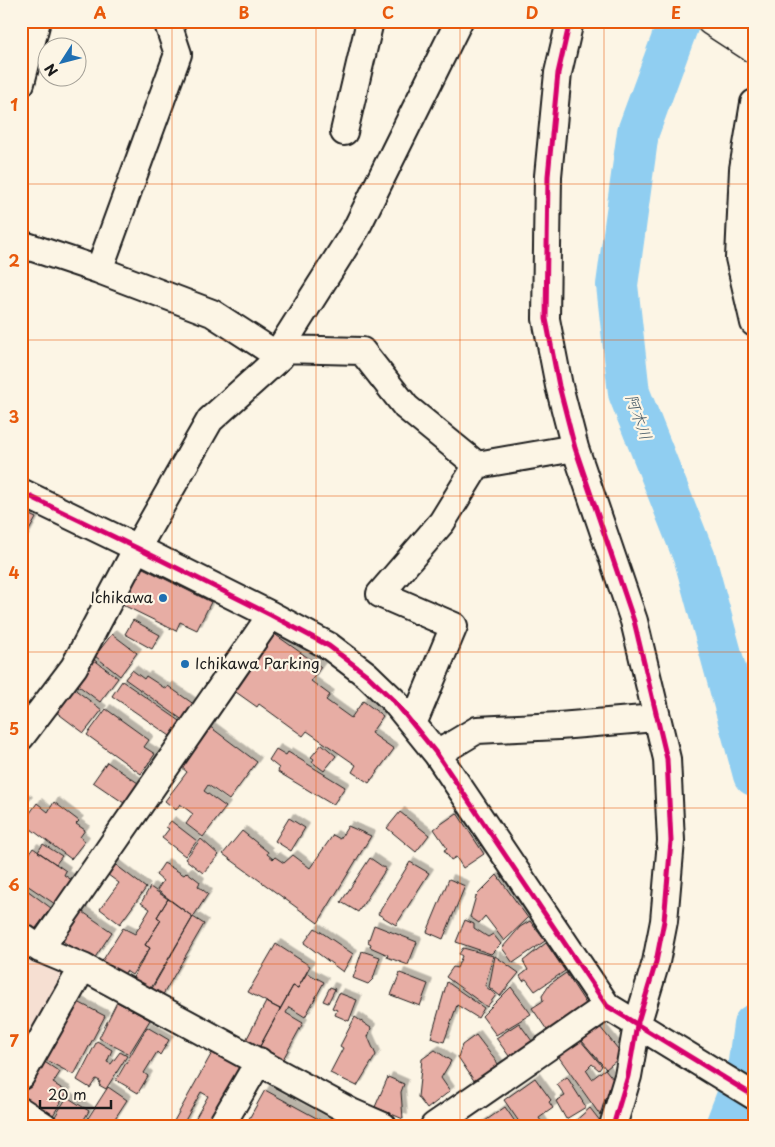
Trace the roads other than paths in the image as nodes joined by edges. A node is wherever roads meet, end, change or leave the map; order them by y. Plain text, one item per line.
1 (37, 21) edge
2 (167, 21) edge
3 (370, 21) edge
4 (459, 21) edge
5 (570, 21) edge
6 (711, 21) edge
7 (754, 49) edge
8 (21, 83) edge
9 (754, 103) edge
10 (344, 132) dead end
11 (21, 244) edge
12 (99, 270) junction
13 (754, 323) edge
14 (280, 353) junction
15 (575, 448) junction
16 (477, 464) junction
17 (21, 492) edge
18 (137, 548) junction
19 (271, 615) junction
20 (656, 718) junction
21 (413, 724) junction
22 (21, 737) edge
23 (437, 754) junction
24 (30, 943) edge
25 (83, 967) junction
26 (607, 1006) junction
27 (637, 1025) junction
28 (260, 1061) junction
29 (21, 1076) edge
30 (754, 1096) edge
31 (21, 1111) edge
32 (44, 1126) edge
33 (221, 1126) edge
34 (384, 1126) edge
35 (434, 1126) edge
36 (613, 1126) edge

1 - 8 street
2 - 12 street
3 - 10 street
4 - 14 street
5 - 15 street
6 - 7 main road
9 - 13 street
11 - 12 street
12 - 14 street
14 - 16 street
14 - 18 street
15 - 16 street
15 - 20 street
16 - 21 street
17 - 18 street
18 - 19 street
18 - 22 street
19 - 21 street
19 - 24 street
20 - 23 street
20 - 27 street
21 - 23 street
23 - 26 street
24 - 25 street
25 - 28 street
25 - 29 street
26 - 27 street
26 - 35 street
27 - 30 street
27 - 36 street
28 - 33 street
28 - 34 street
31 - 32 street

